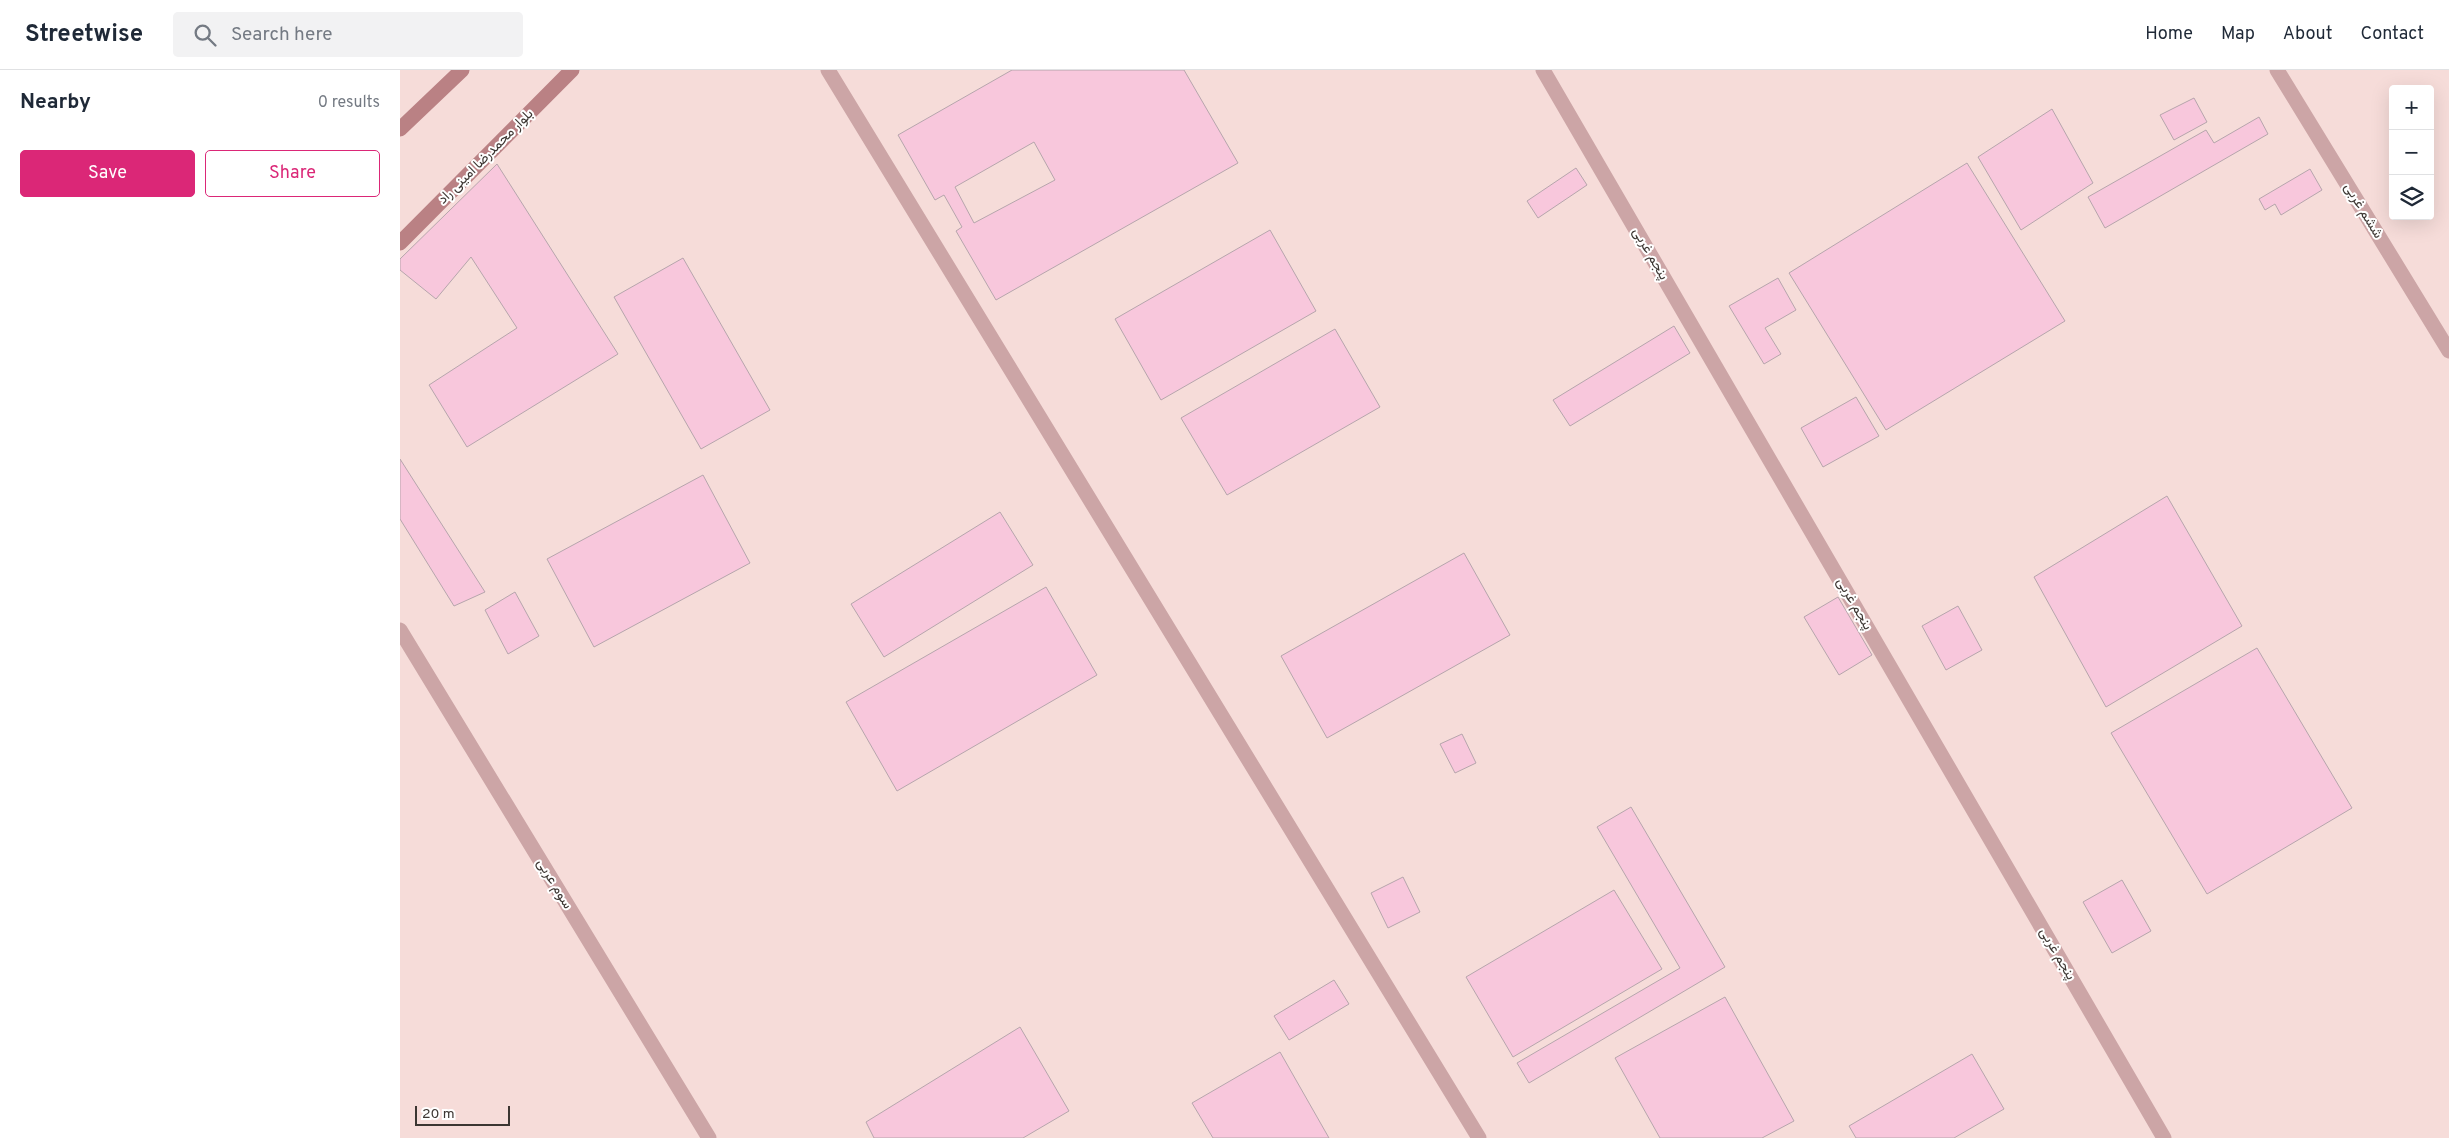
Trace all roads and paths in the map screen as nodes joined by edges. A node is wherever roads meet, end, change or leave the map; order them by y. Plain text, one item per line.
1 (462, 70) edge
2 (572, 70) edge
3 (828, 70) edge
4 (1543, 70) edge
5 (2277, 70) edge
6 (400, 130) edge
7 (400, 243) edge
8 (2449, 351) edge
9 (400, 630) edge
10 (708, 1138) edge
11 (1479, 1138) edge
12 (2164, 1138) edge

1 - 6 main road
2 - 7 main road, بلوار محمدرضا امینی راد
3 - 11 lane
4 - 12 lane, پنجم غربی
5 - 8 lane, ششم غربی
9 - 10 lane, سوم عربی

